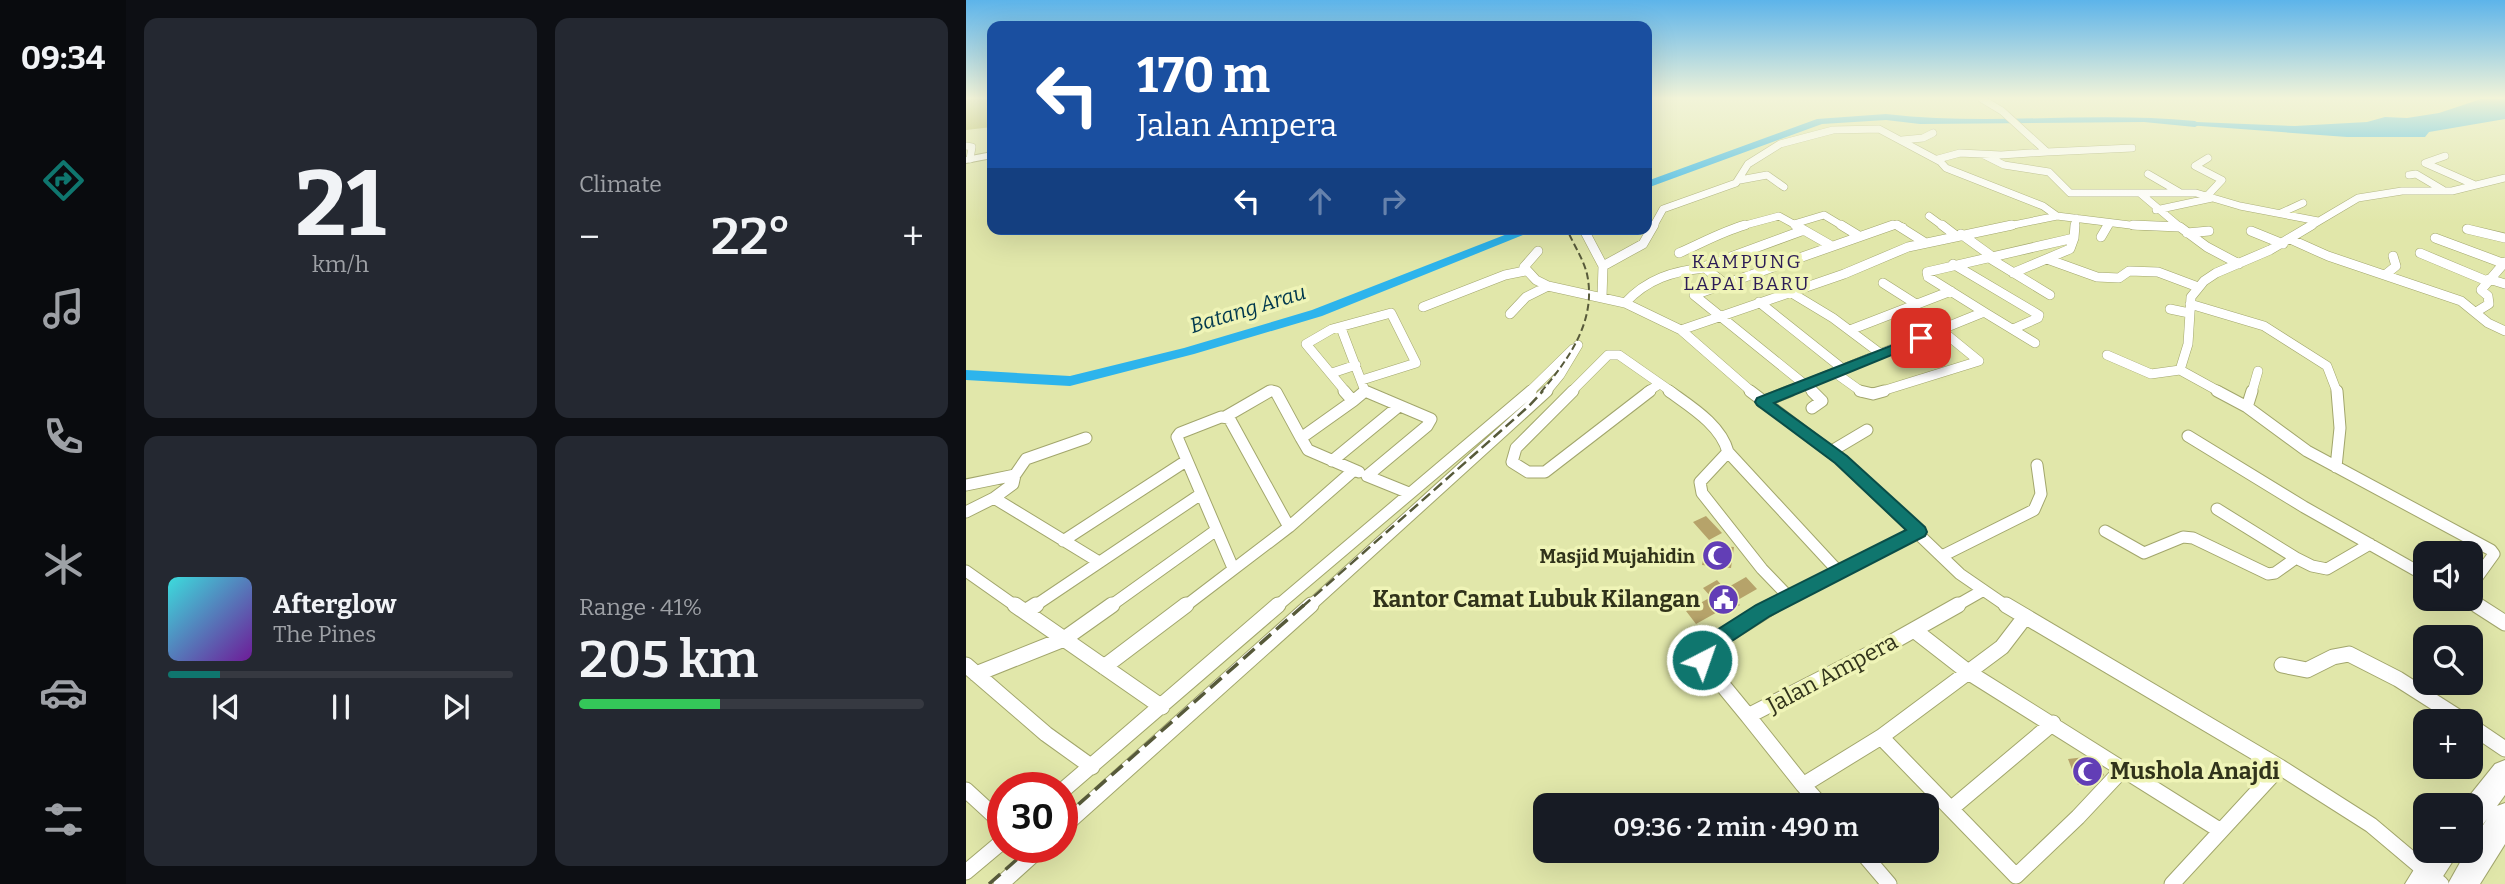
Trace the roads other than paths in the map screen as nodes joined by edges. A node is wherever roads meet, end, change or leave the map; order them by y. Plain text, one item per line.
1 (1793, 140) edge
2 (1902, 140) edge
3 (2036, 140) edge
4 (966, 146) edge
5 (2133, 148) dead end
6 (2048, 152) junction
7 (1984, 155) junction
8 (987, 156) edge
9 (2445, 156) dead end
10 (2208, 158) dead end
11 (968, 159) edge
12 (1939, 161) junction
13 (2148, 174) dead end
14 (2409, 174) dead end
15 (2505, 178) edge
16 (1740, 180) junction
17 (2475, 185) junction
18 (1784, 187) dead end
19 (2445, 191) junction
20 (2179, 192) junction
21 (2141, 194) junction
22 (2210, 197) junction
23 (2303, 203) dead end
24 (2157, 210) junction
25 (2281, 213) junction
26 (1929, 216) dead end
27 (2057, 216) junction
28 (2076, 218) junction
29 (2318, 222) junction
30 (2109, 223) junction
31 (1794, 224) junction
32 (1652, 228) edge
33 (2467, 229) dead end
34 (1804, 230) junction
35 (2184, 230) junction
36 (2250, 231) dead end
37 (2209, 232) dead end
38 (1958, 234) junction
39 (1587, 235) edge
40 (1648, 235) edge
41 (1859, 236) junction
42 (2101, 237) dead end
43 (2435, 238) dead end
44 (2505, 238) edge
45 (2074, 239) junction
46 (1924, 242) junction
47 (2286, 242) junction
48 (1830, 245) junction
49 (1538, 251) dead end
50 (1679, 253) dead end
51 (2420, 253) dead end
52 (1988, 256) junction
53 (2393, 256) dead end
54 (2047, 259) junction
55 (2505, 263) edge
56 (1954, 264) junction
57 (2239, 264) junction
58 (1603, 266) junction
59 (1705, 268) junction
60 (1525, 271) junction
61 (2013, 274) junction
62 (2385, 275) junction
63 (2488, 280) junction
64 (1724, 283) junction
65 (1883, 283) dead end
66 (2505, 284) edge
67 (1548, 286) junction
68 (2198, 287) junction
69 (1951, 291) junction
70 (1790, 292) junction
71 (2050, 295) dead end
72 (1602, 297) junction
73 (1759, 302) junction
74 (1625, 303) junction
75 (1916, 304) junction
76 (1423, 307) dead end
77 (2190, 308) junction
78 (2170, 309) dead end
79 (1984, 312) junction
80 (2476, 312) junction
81 (1510, 314) dead end
82 (1720, 316) junction
83 (1341, 328) junction
84 (2013, 329) junction
85 (1681, 330) junction
86 (1850, 330) junction
87 (1941, 330) junction
88 (2505, 331) edge
89 (2035, 343) dead end
90 (1881, 354) junction
91 (2107, 355) dead end
92 (1356, 365) junction
93 (2180, 370) junction
94 (1838, 371) junction
95 (2258, 371) dead end
96 (1332, 373) junction
97 (1806, 384) junction
98 (1658, 385) junction
99 (1364, 386) junction
100 (1353, 401) junction
101 (1762, 402) junction
102 (1399, 406) junction
103 (2246, 407) junction
104 (1812, 408) dead end
105 (1226, 417) junction
106 (1867, 430) dead end
107 (2188, 436) dead end
108 (1086, 438) dead end
109 (1301, 438) junction
110 (1728, 452) junction
111 (1830, 452) junction
112 (1186, 461) junction
113 (1332, 461) junction
114 (2037, 465) dead end
115 (2336, 467) junction
116 (1354, 470) junction
117 (1015, 475) junction
118 (1367, 476) junction
119 (966, 485) edge
120 (1409, 493) junction
121 (1201, 494) junction
122 (994, 498) junction
123 (2217, 509) dead end
124 (966, 512) edge
125 (1289, 527) junction
126 (1215, 531) junction
127 (2105, 531) dead end
128 (1918, 532) junction
129 (1063, 541) junction
130 (2474, 541) edge
131 (2370, 544) junction
132 (2483, 546) edge
133 (1944, 555) junction
134 (2296, 558) junction
135 (1099, 562) junction
136 (1233, 568) junction
137 (2413, 569) edge
138 (2483, 570) edge
139 (966, 571) edge
140 (1838, 571) junction
141 (1982, 591) junction
142 (1788, 596) junction
143 (2483, 609) edge
144 (1025, 612) junction
145 (2025, 617) junction
146 (2505, 623) edge
147 (1914, 630) junction
148 (1064, 639) junction
149 (2282, 665) dead end
150 (1104, 667) junction
151 (971, 669) edge
152 (1968, 672) junction
153 (1162, 707) junction
154 (2445, 709) edge
155 (1748, 716) junction
156 (2053, 723) junction
157 (2483, 734) edge
158 (1881, 737) junction
159 (2505, 749) edge
160 (1092, 767) junction
161 (2280, 767) junction
162 (2123, 769) junction
163 (2505, 773) edge
164 (1078, 778) edge
165 (1803, 785) junction
166 (966, 790) edge
167 (1810, 793) edge
168 (2483, 801) edge
169 (1952, 808) junction
170 (987, 809) edge
171 (1078, 814) edge
172 (2505, 817) edge
173 (2221, 831) junction
174 (987, 854) edge
175 (1024, 863) edge
176 (1871, 863) edge
177 (966, 872) edge
178 (2433, 873) edge
179 (2020, 880) edge
180 (1000, 884) edge
181 (1889, 884) edge
182 (2172, 884) edge
183 (2463, 884) edge

1 - 16 street
2 - 12 street
3 - 6 street
4 - 11 street
5 - 6 street
6 - 7 street
7 - 12 street
7 - 21 street
8 - 11 street
9 - 17 street
10 - 22 street
12 - 27 street
13 - 20 street
14 - 19 street
15 - 17 street
16 - 18 street
16 - 32 street
17 - 19 street
19 - 29 street
20 - 21 street
20 - 22 street
21 - 24 street
22 - 24 street
22 - 25 street
23 - 25 street
24 - 35 street
25 - 29 street
26 - 38 street
27 - 28 street
27 - 38 street
28 - 30 street
28 - 45 street
29 - 47 street
30 - 35 street
30 - 42 street
31 - 34 street
31 - 41 street
31 - 50 street
33 - 44 street
34 - 48 street
34 - 59 street
35 - 37 street
35 - 57 street
36 - 47 street
38 - 46 street
38 - 52 street
39 - 58 street
40 - 58 street
41 - 46 street
41 - 48 street
43 - 55 street
45 - 52 street
45 - 54 street
46 - 70 street
47 - 57 street
47 - 62 street
48 - 64 street
49 - 60 street
51 - 63 street
52 - 56 street
52 - 61 street
53 - 62 street
54 - 61 street
54 - 68 street
55 - 63 street
56 - 69 street
56 - 84 street
57 - 68 street
58 - 72 street
59 - 64 street
59 - 74 street
60 - 67 street
60 - 76 street
61 - 71 street
62 - 80 street
63 - 66 street
63 - 80 street
64 - 82 street
65 - 75 street
67 - 72 street
67 - 81 street
68 - 77 street
69 - 75 street
69 - 79 street
70 - 73 street
70 - 86 street
72 - 74 street
73 - 82 street
73 - 94 street
74 - 85 street
75 - 86 street
77 - 78 street
77 - 93 street
77 - 115 street
79 - 84 street
79 - 87 street
80 - 88 street
82 - 85 street
82 - 97 street
83 - 92 street
83 - 96 street
83 - 99 street
84 - 89 street
85 - 101 street
86 - 90 street
87 - 90 street
87 - 94 street
90 - 94 street
91 - 93 street
92 - 96 street
92 - 99 street
93 - 103 street
94 - 97 street
95 - 103 street
96 - 100 street
97 - 101 street
97 - 104 street
98 - 98 street
98 - 110 street
99 - 100 street
99 - 102 street
100 - 109 street
101 - 111 street
102 - 113 street
102 - 118 street
103 - 115 street
105 - 109 street
105 - 112 street
105 - 125 street
106 - 111 street
107 - 131 street
108 - 117 street
109 - 113 street
110 - 140 street
110 - 142 street
111 - 128 street
112 - 121 street
112 - 129 street
113 - 116 street
114 - 133 street
115 - 130 street
116 - 118 street
116 - 125 street
117 - 119 street
117 - 122 street
118 - 120 street
120 - 153 street
120 - 171 street
121 - 126 street
121 - 135 street
122 - 124 street
122 - 129 street
123 - 134 street
125 - 136 street
126 - 136 street
126 - 148 street
127 - 134 street
128 - 133 street
128 - 140 street, Jalan Ampera
129 - 135 street
131 - 134 street
131 - 137 street
132 - 138 street
133 - 141 street
135 - 144 street
136 - 150 street
139 - 144 street
140 - 142 street, Jalan Ampera
141 - 145 street
141 - 147 street, Jalan Ampera
142 - 155 street, Jalan Ampera
143 - 146 street
144 - 148 street
145 - 152 street
145 - 161 street
147 - 152 street
147 - 155 street, Jalan Ampera
148 - 150 street
148 - 151 street
149 - 154 street
150 - 153 street
151 - 160 street
152 - 156 street
152 - 158 street
153 - 160 street
155 - 165 street
156 - 162 street
156 - 169 street
157 - 159 street
158 - 165 street
158 - 169 street
160 - 164 street
161 - 173 street
161 - 178 street
162 - 173 street
162 - 179 street
163 - 168 highway
165 - 167 street
166 - 170 street
169 - 179 street
172 - 183 highway
173 - 182 street
174 - 177 street
175 - 180 street
176 - 181 street

